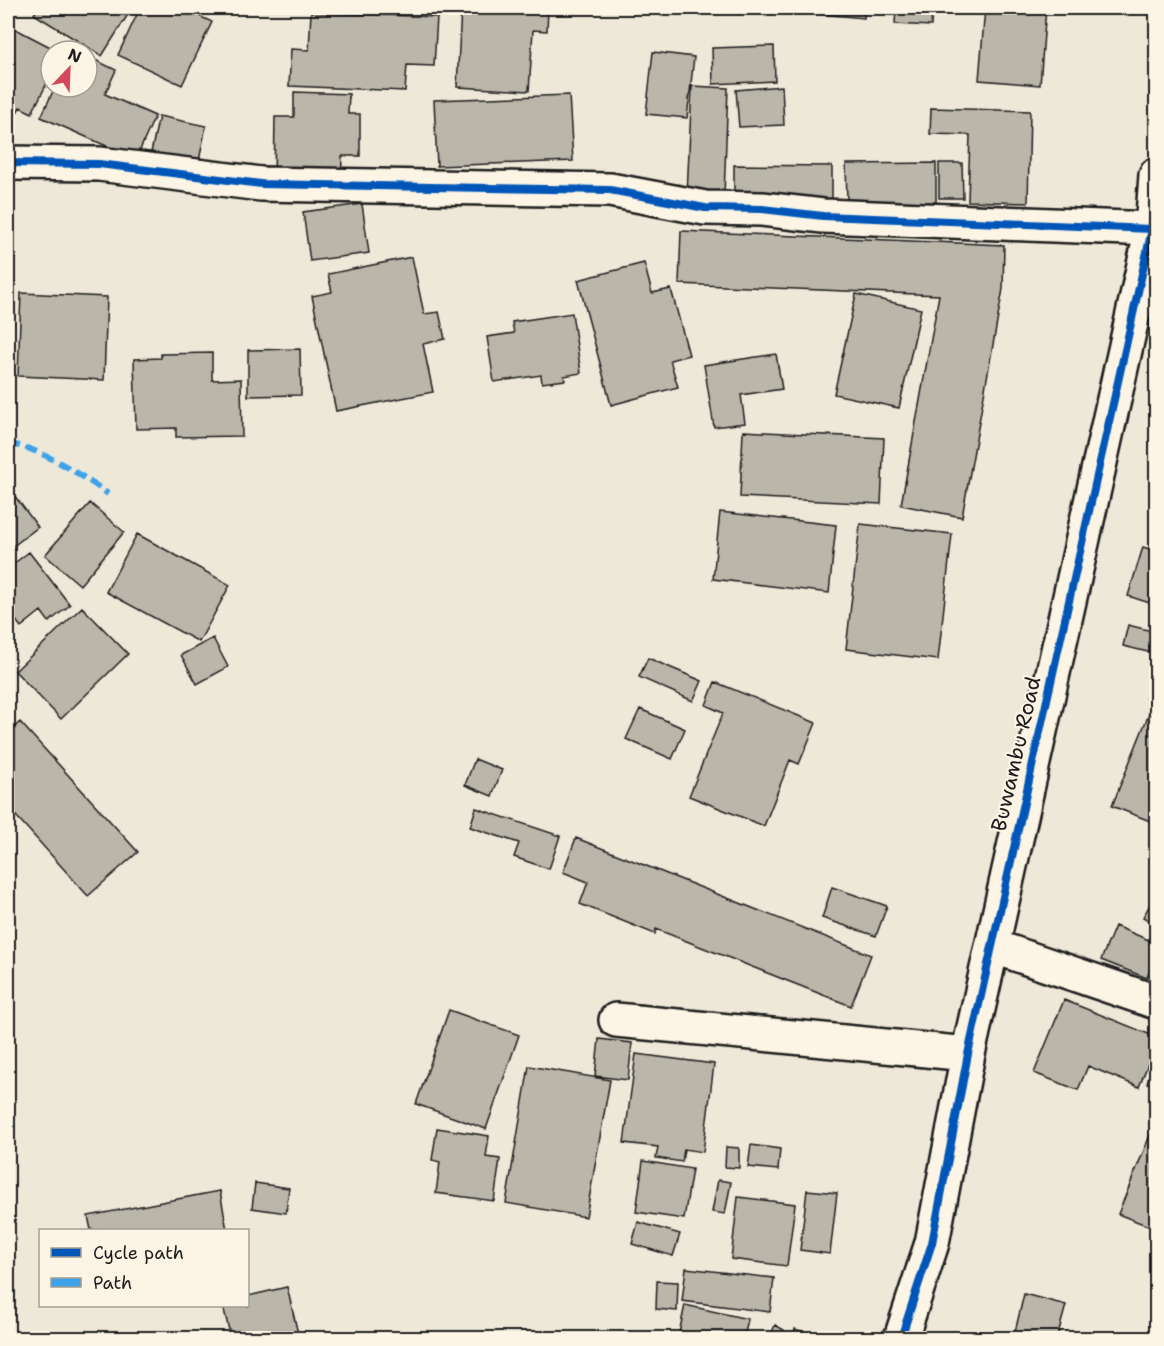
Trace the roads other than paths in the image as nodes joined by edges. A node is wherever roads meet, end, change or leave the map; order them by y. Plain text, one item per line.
1 (8, 163) edge
2 (1156, 175) edge
3 (1152, 229) junction
4 (992, 946) junction
5 (1156, 1002) edge
6 (616, 1020) dead end
7 (968, 1054) junction
8 (901, 1338) edge

1 - 3 street
2 - 3 street, Buwambu Road
3 - 4 street, Buwambu Road
4 - 5 street
4 - 7 street, Buwambu Road
6 - 7 street
7 - 8 street, Buwambu Road

